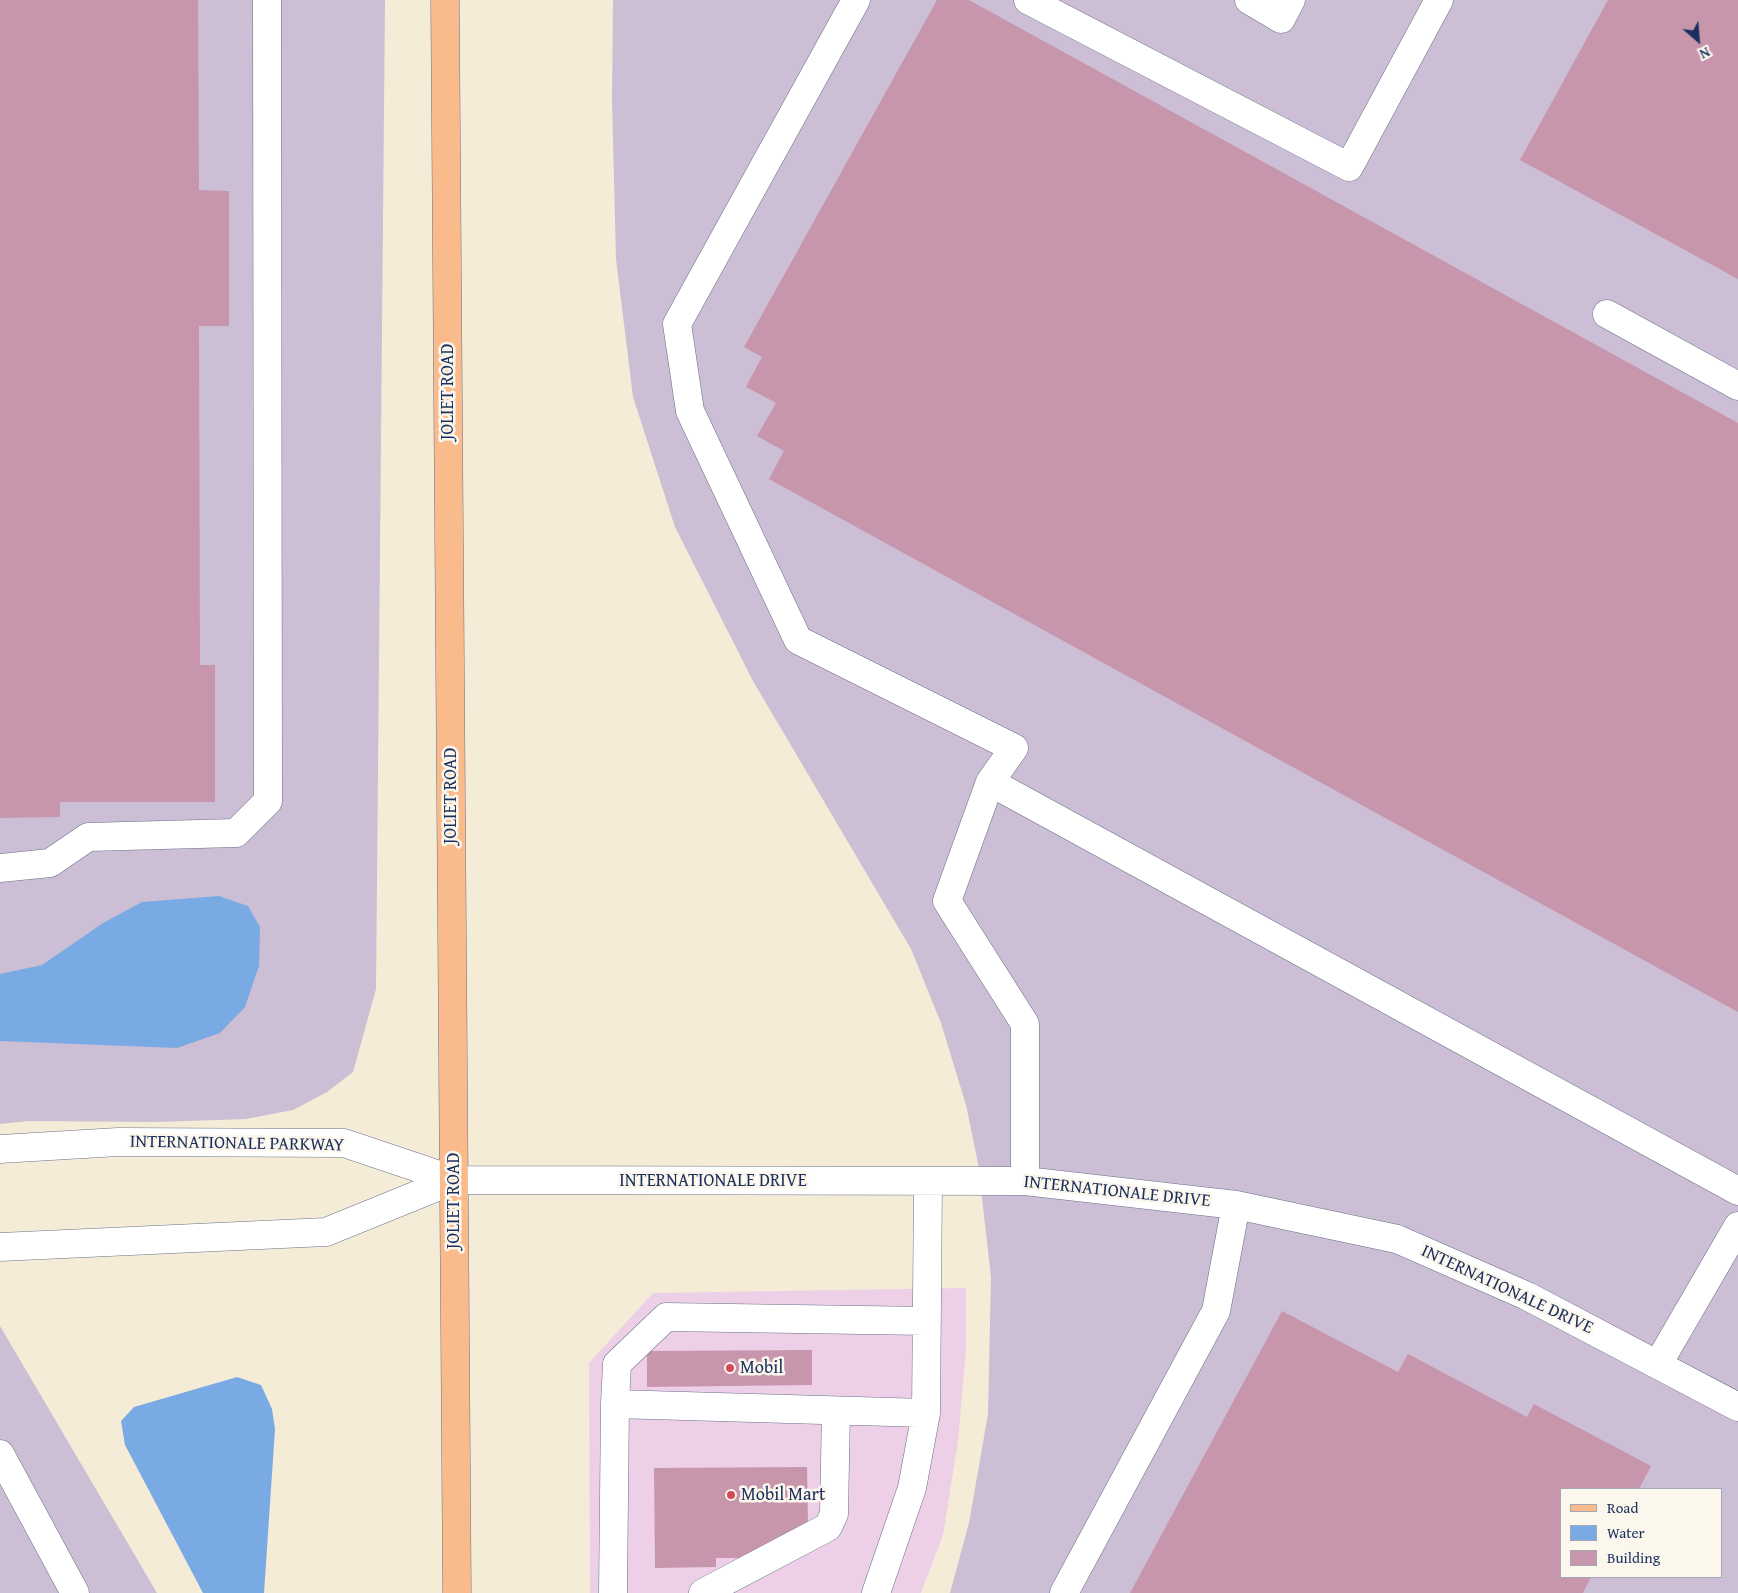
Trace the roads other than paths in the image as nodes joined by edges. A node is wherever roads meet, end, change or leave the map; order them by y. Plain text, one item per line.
1 (267, 0) edge
2 (445, 0) edge
3 (856, 0) edge
4 (1028, 0) edge
5 (1249, 0) edge
6 (1291, 0) edge
7 (1439, 0) edge
8 (1608, 314) dead end
9 (1738, 386) edge
10 (990, 782) junction
11 (0, 868) edge
12 (0, 1149) edge
13 (454, 1180) junction
14 (1025, 1181) junction
15 (928, 1182) junction
16 (1738, 1191) edge
17 (1236, 1205) junction
18 (1738, 1226) edge
19 (0, 1247) edge
20 (927, 1321) junction
21 (1658, 1364) junction
22 (615, 1404) junction
23 (1738, 1407) edge
24 (836, 1411) junction
25 (926, 1413) junction
26 (0, 1454) edge
27 (75, 1593) edge
28 (457, 1593) edge
29 (613, 1593) edge
30 (703, 1593) edge
31 (876, 1593) edge
32 (1064, 1593) edge

1 - 11 street
2 - 13 main road, JOLIET ROAD
3 - 10 street
4 - 7 street
5 - 6 street
8 - 9 street
10 - 14 street
10 - 16 street
12 - 13 street, INTERNATIONALE PARKWAY
13 - 15 street, INTERNATIONALE DRIVE
13 - 19 street
13 - 28 main road, JOLIET ROAD
14 - 15 street, INTERNATIONALE DRIVE
14 - 17 street, INTERNATIONALE DRIVE
15 - 20 street
17 - 21 street, INTERNATIONALE DRIVE
17 - 32 street
18 - 21 street
20 - 22 street
20 - 25 street
21 - 23 street, INTERNATIONALE DRIVE
22 - 24 street
22 - 29 street
24 - 25 street
24 - 30 street
25 - 31 street
26 - 27 street

